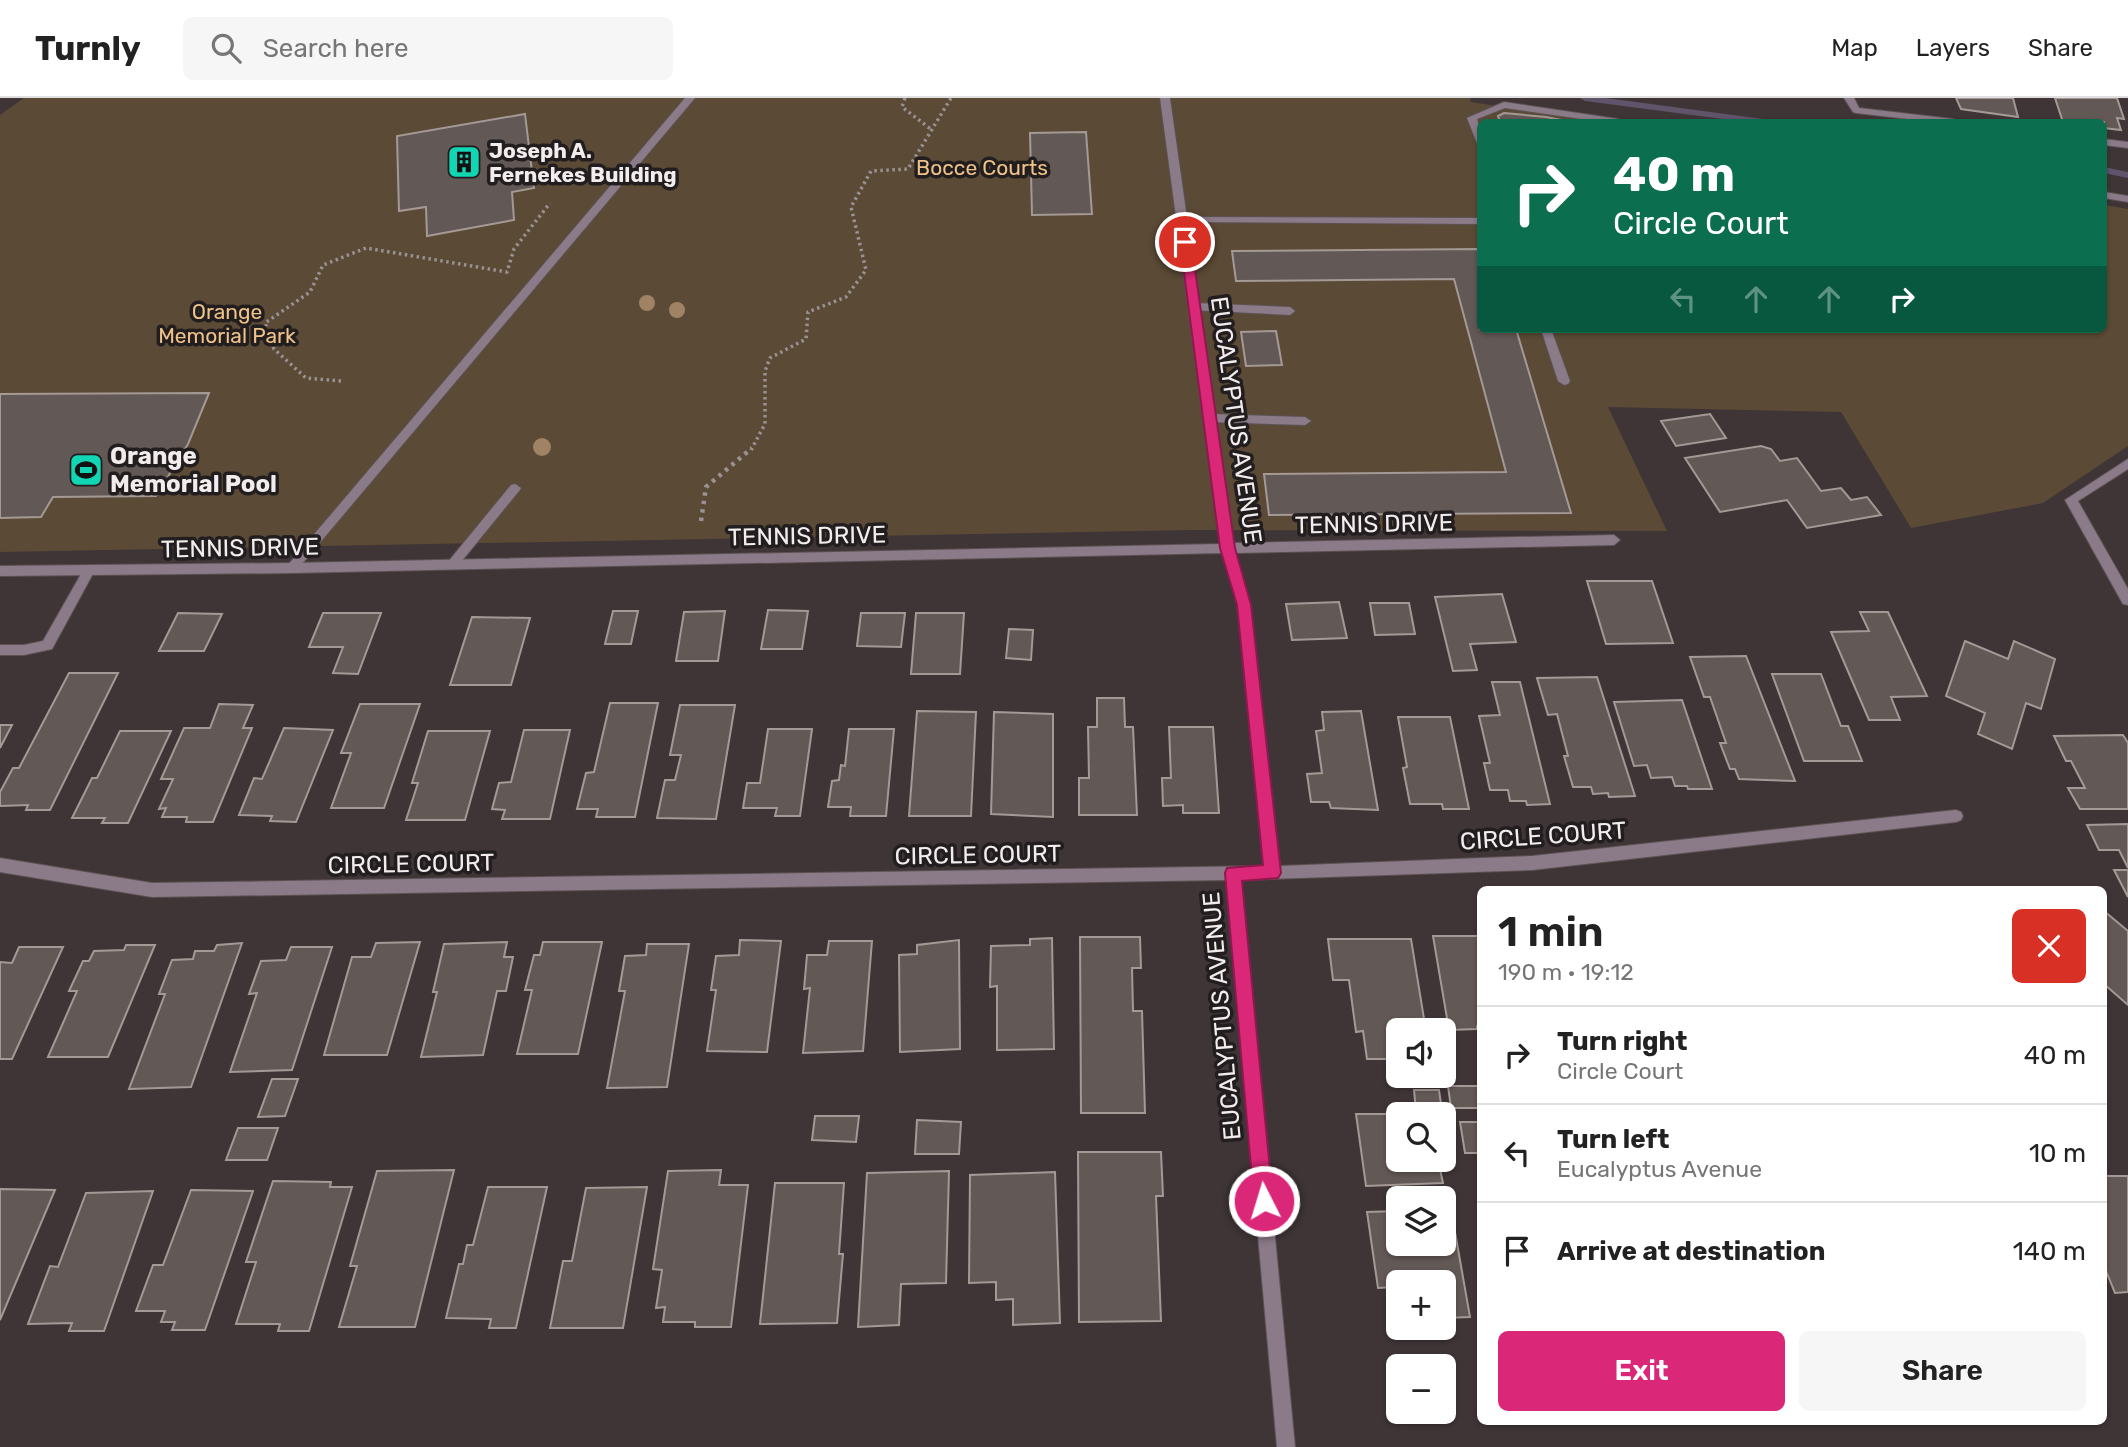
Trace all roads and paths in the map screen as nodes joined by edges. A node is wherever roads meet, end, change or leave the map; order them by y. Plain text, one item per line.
1 (690, 98) edge
2 (905, 98) edge
3 (951, 98) edge
4 (1166, 98) edge
5 (1849, 98) edge
6 (1597, 119) edge
7 (1930, 119) edge
8 (932, 130) junction
9 (1477, 132) edge
10 (2107, 142) edge
11 (2128, 145) edge
12 (2107, 196) edge
13 (2128, 199) edge
14 (550, 202) dead end
15 (1182, 220) junction
16 (1477, 221) edge
17 (1195, 307) junction
18 (1290, 310) dead end
19 (1547, 333) edge
20 (341, 381) dead end
21 (1564, 381) dead end
22 (1210, 418) junction
23 (1305, 421) dead end
24 (2128, 463) edge
25 (514, 488) dead end
26 (701, 521) dead end
27 (1614, 540) dead end
28 (1227, 548) junction
29 (452, 565) junction
30 (292, 569) junction
31 (89, 570) junction
32 (0, 571) edge
33 (2128, 600) edge
34 (0, 650) edge
35 (1956, 816) dead end
36 (0, 865) edge
37 (1233, 873) junction
38 (1272, 873) junction
39 (1286, 1447) edge

1 - 30 street
2 - 8 path
3 - 8 path
4 - 15 street, EUCALYPTUS AVENUE
5 - 7 street
6 - 9 street
8 - 26 path
10 - 11 street
12 - 13 street
14 - 20 path
15 - 16 street
15 - 17 street, EUCALYPTUS AVENUE
17 - 18 street
17 - 22 street, EUCALYPTUS AVENUE
19 - 21 street
22 - 23 street
22 - 28 street, EUCALYPTUS AVENUE
24 - 33 street
25 - 29 street
27 - 28 street, TENNIS DRIVE
28 - 29 street, TENNIS DRIVE
28 - 38 street, EUCALYPTUS AVENUE
29 - 30 street, TENNIS DRIVE
30 - 31 street, TENNIS DRIVE
31 - 32 street, TENNIS DRIVE
31 - 34 street
35 - 38 street, CIRCLE COURT
36 - 37 street, CIRCLE COURT
37 - 38 street, CIRCLE COURT
37 - 39 street, EUCALYPTUS AVENUE

